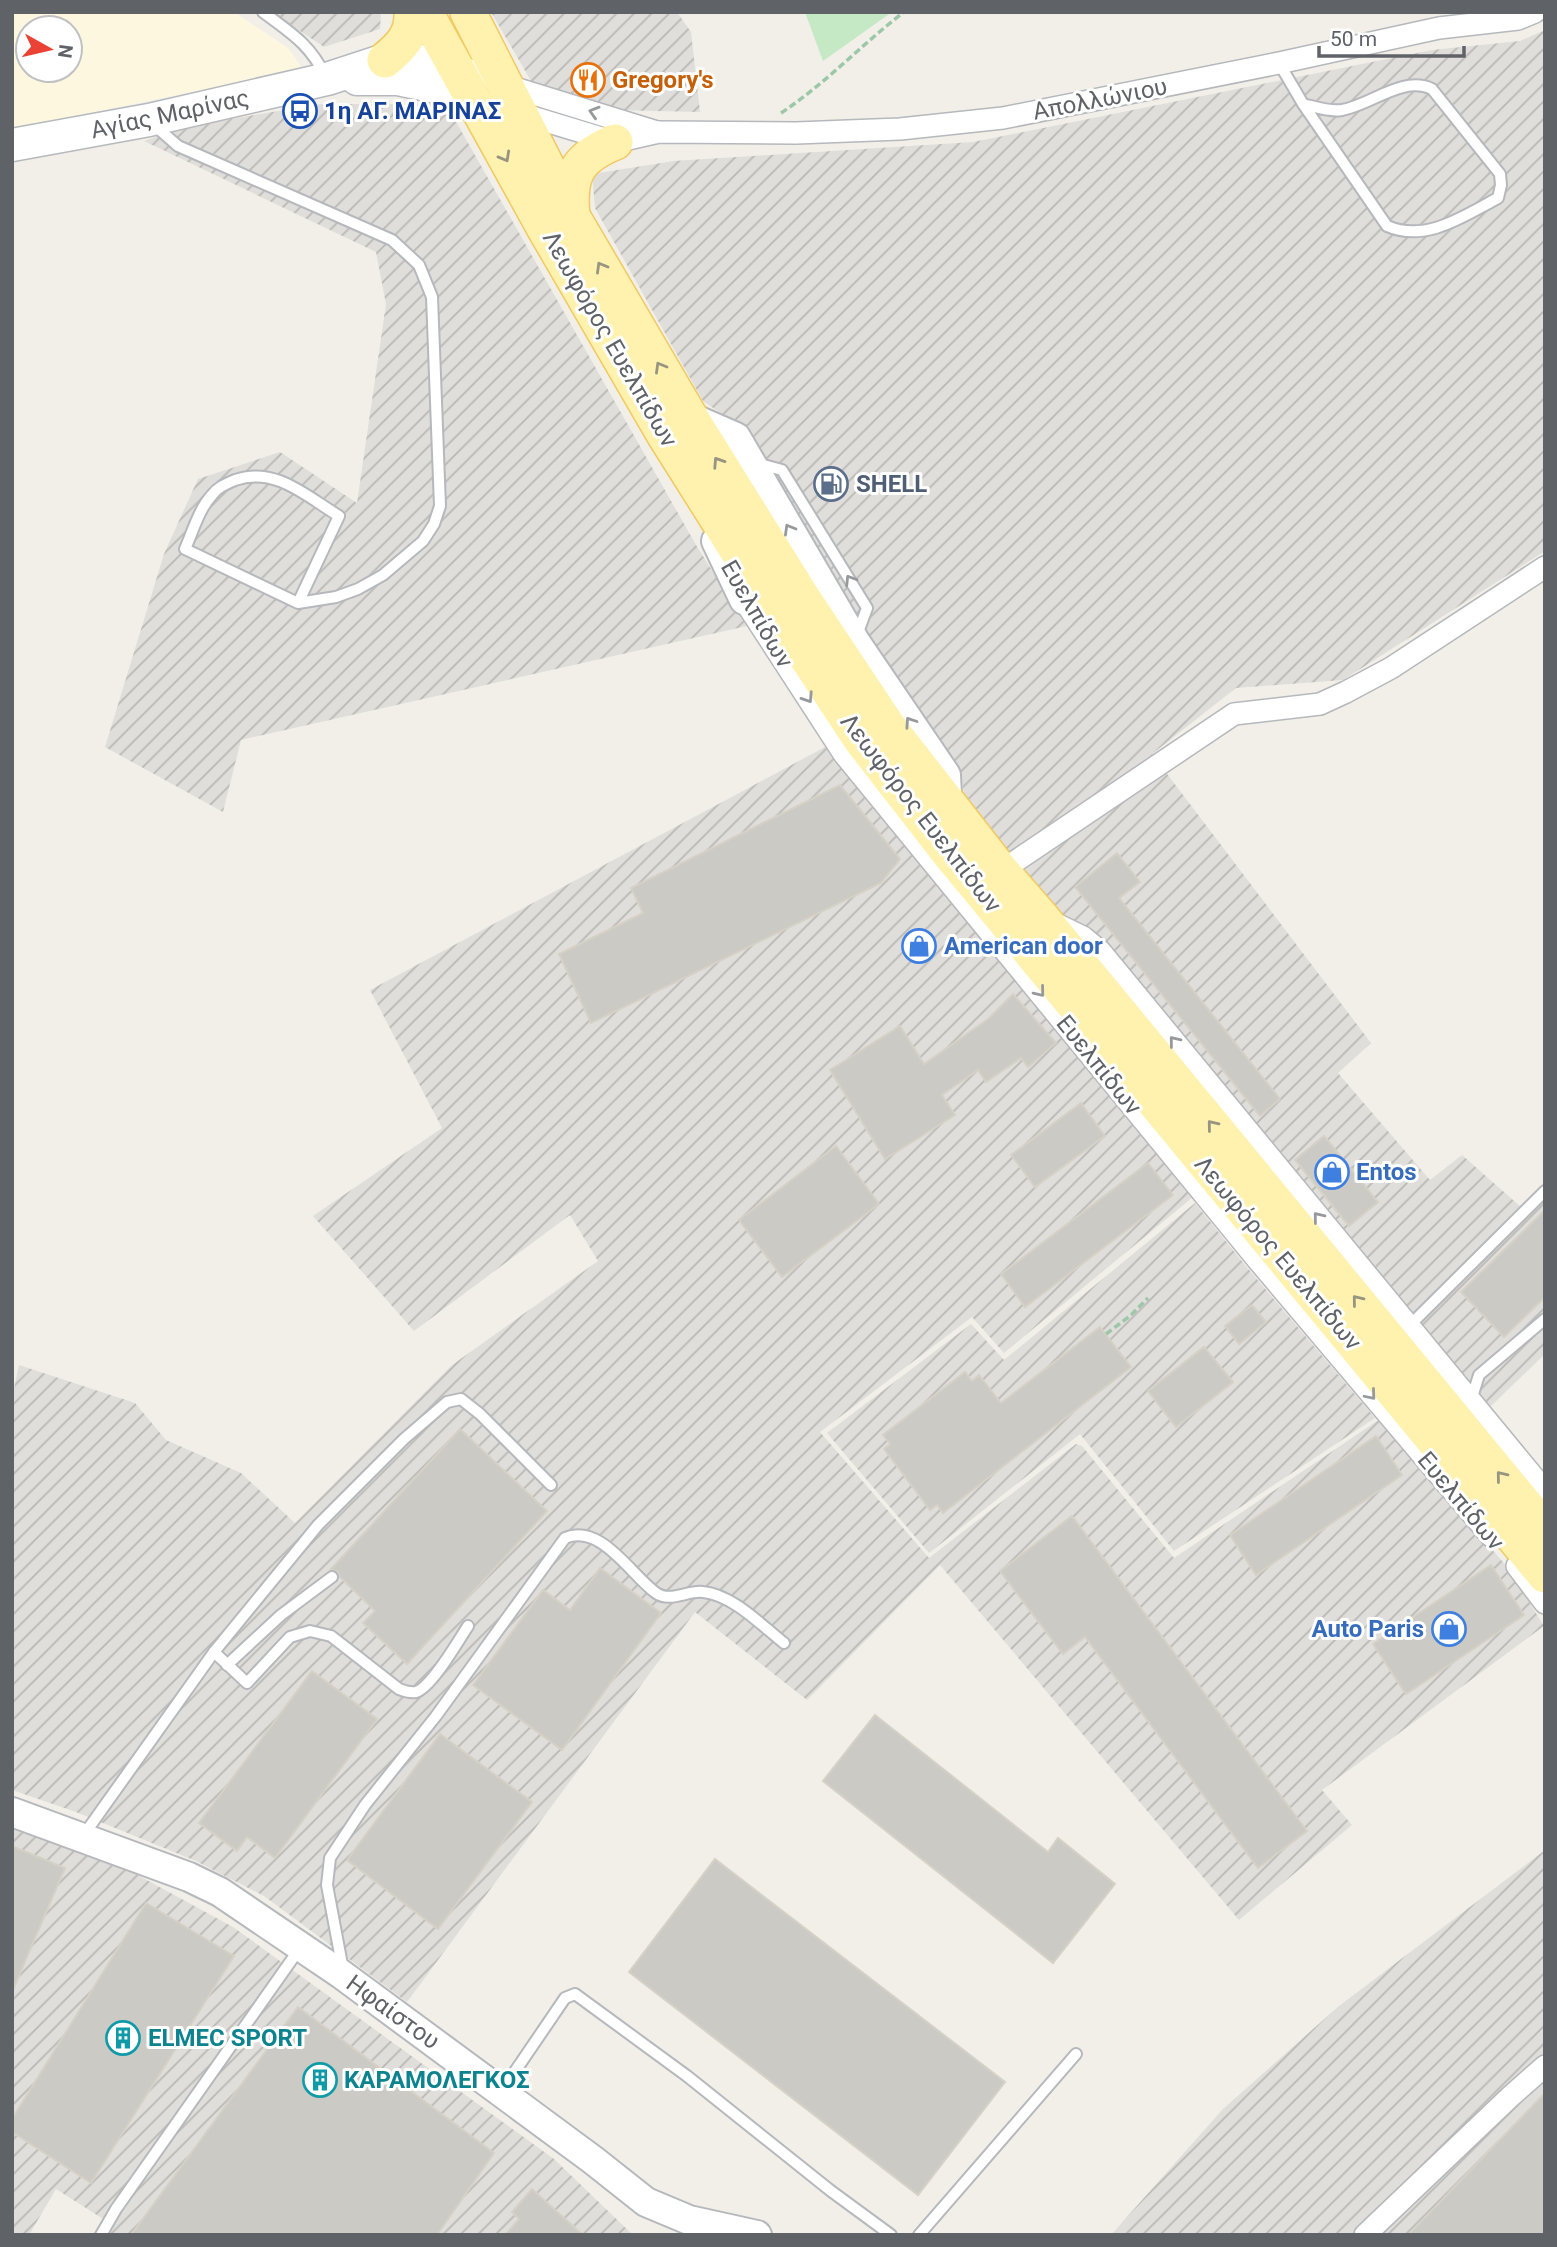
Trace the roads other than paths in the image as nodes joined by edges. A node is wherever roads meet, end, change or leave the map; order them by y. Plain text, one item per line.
1 (263, 12) edge
2 (412, 12) edge
3 (425, 12) edge
4 (467, 12) edge
5 (1535, 12) edge
6 (384, 60) junction
7 (1279, 63) junction
8 (327, 79) junction
9 (466, 85) junction
10 (512, 99) junction
11 (1303, 104) junction
12 (149, 120) junction
13 (659, 132) junction
14 (615, 142) junction
15 (12, 145) edge
16 (572, 216) junction
17 (690, 417) junction
18 (749, 461) junction
19 (1545, 567) edge
20 (811, 590) junction
21 (298, 603) junction
22 (855, 641) junction
23 (947, 803) junction
24 (975, 879) junction
25 (1025, 938) junction
26 (1545, 1191) edge
27 (1545, 1319) edge
28 (1408, 1327) junction
29 (1462, 1409) junction
30 (551, 1485) dead end
31 (1460, 1487) junction
32 (1545, 1491) edge
33 (1545, 1529) edge
34 (1545, 1575) edge
35 (332, 1577) dead end
36 (1545, 1603) edge
37 (468, 1626) dead end
38 (784, 1643) dead end
39 (214, 1652) junction
40 (227, 1665) junction
41 (12, 1812) edge
42 (81, 1838) junction
43 (301, 1945) junction
44 (344, 1976) junction
45 (1076, 2054) dead end
46 (1545, 2066) edge
47 (501, 2092) junction
48 (101, 2235) edge
49 (757, 2235) edge
50 (891, 2235) edge
51 (919, 2235) edge
52 (1365, 2235) edge

1 - 8 lane
2 - 6 main road
3 - 9 main road, Λεωφόρος Ευελπίδων
4 - 10 main road, Λεωφόρος Ευελπίδων
5 - 7 street, Απολλώνιου
6 - 8 main road, Αγίας Μαρίνας
6 - 9 main road, Αγίας Μαρίνας
7 - 11 lane
7 - 13 street, Απολλώνιου
8 - 9 main road, Αγίας Μαρίνας
8 - 12 main road, Αγίας Μαρίνας
9 - 10 main road, Απολλώνιου
9 -> 24 main road, Λεωφόρος Ευελπίδων
13 -> 10 street, Απολλώνιου
10 - 14 street, Απολλώνιου
10 - 16 main road, Λεωφόρος Ευελπίδων
11 - 11 lane
12 - 15 main road, Αγίας Μαρίνας
12 - 21 lane
13 - 14 street, Απολλώνιου
14 - 16 main road
17 -> 16 main road, Λεωφόρος Ευελπίδων
17 - 18 street
20 -> 17 main road, Λεωφόρος Ευελπίδων
20 -> 18 street
22 -> 18 lane
19 - 24 street
20 - 22 street
20 - 23 main road, Λεωφόρος Ευελπίδων
21 - 21 lane
23 -> 22 street
23 - 24 main road, Λεωφόρος Ευελπίδων
24 - 25 main road, Λεωφόρος Ευελπίδων
24 - 25 street
28 -> 25 street
29 -> 25 main road, Λεωφόρος Ευελπίδων
25 -> 31 main road, Λεωφόρος Ευελπίδων
26 - 28 lane
27 - 29 lane
28 - 29 street
29 - 32 street
33 -> 29 main road, Λεωφόρος Ευελπίδων
30 - 39 lane
31 - 34 main road, Λεωφόρος Ευελπίδων
31 - 36 street, Ευελπίδων
35 - 40 lane
37 - 40 lane
38 - 44 lane
39 - 40 lane
39 - 42 lane
41 - 42 street, Ηφαίστου
42 - 43 street, Ηφαίστου
43 - 44 street, Ηφαίστου
43 - 48 lane
44 - 47 street, Ηφαίστου
45 - 51 lane
46 - 52 street
47 - 49 street, Ηφαίστου
47 - 50 lane

